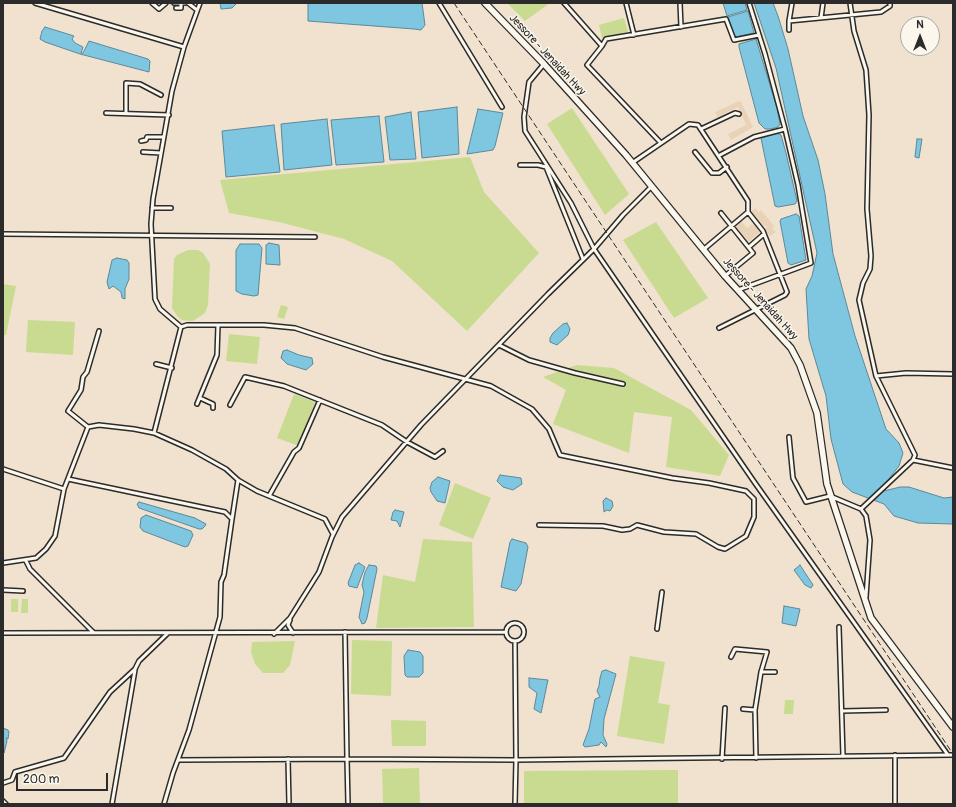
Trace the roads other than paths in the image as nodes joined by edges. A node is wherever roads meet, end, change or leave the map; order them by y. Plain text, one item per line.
1 (35, 3) edge
2 (152, 3) edge
3 (166, 3) edge
4 (174, 3) edge
5 (188, 3) edge
6 (200, 3) edge
7 (439, 3) edge
8 (485, 3) edge
9 (564, 3) edge
10 (626, 3) edge
11 (680, 3) edge
12 (749, 3) edge
13 (792, 3) edge
14 (823, 3) edge
15 (850, 3) edge
16 (890, 3) edge
17 (183, 4) edge
18 (176, 8) dead end
19 (197, 10) junction
20 (851, 14) junction
21 (821, 18) junction
22 (789, 21) junction
23 (681, 27) junction
24 (789, 30) dead end
25 (634, 35) junction
26 (759, 35) junction
27 (602, 46) junction
28 (184, 47) junction
29 (544, 64) junction
30 (161, 95) dead end
31 (502, 107) dead end
32 (126, 112) junction
33 (106, 113) dead end
34 (739, 114) dead end
35 (168, 115) junction
36 (702, 129) junction
37 (785, 129) junction
38 (164, 137) junction
39 (141, 141) dead end
40 (660, 142) junction
41 (143, 152) dead end
42 (695, 152) dead end
43 (161, 153) junction
44 (720, 155) junction
45 (632, 163) junction
46 (520, 165) dead end
47 (727, 167) junction
48 (651, 187) junction
49 (152, 208) junction
50 (171, 208) dead end
51 (721, 212) dead end
52 (748, 212) junction
53 (732, 226) junction
54 (3, 234) edge
55 (764, 234) junction
56 (152, 235) junction
57 (315, 237) dead end
58 (749, 247) junction
59 (594, 249) junction
60 (703, 250) junction
61 (583, 259) junction
62 (780, 274) junction
63 (725, 276) junction
64 (738, 290) junction
65 (754, 311) junction
66 (218, 325) junction
67 (181, 327) junction
68 (719, 328) dead end
69 (99, 331) dead end
70 (499, 345) junction
71 (156, 364) dead end
72 (172, 368) junction
73 (953, 374) edge
74 (876, 376) junction
75 (464, 380) junction
76 (623, 384) dead end
77 (200, 398) junction
78 (320, 400) junction
79 (197, 404) dead end
80 (230, 405) dead end
81 (213, 408) dead end
82 (88, 427) junction
83 (154, 433) junction
84 (789, 437) dead end
85 (407, 442) junction
86 (442, 451) dead end
87 (913, 460) junction
88 (953, 468) edge
89 (3, 470) edge
90 (68, 479) junction
91 (238, 480) junction
92 (64, 489) junction
93 (269, 496) junction
94 (830, 496) junction
95 (861, 508) junction
96 (232, 519) junction
97 (539, 525) dead end
98 (333, 534) junction
99 (26, 561) junction
100 (3, 563) edge
101 (3, 590) edge
102 (23, 591) dead end
103 (662, 592) dead end
104 (865, 604) junction
105 (290, 618) junction
106 (839, 627) dead end
107 (657, 629) dead end
108 (216, 632) junction
109 (345, 632) junction
110 (505, 632) junction
111 (3, 633) edge
112 (94, 633) junction
113 (168, 633) junction
114 (293, 633) junction
115 (274, 634) junction
116 (515, 642) junction
117 (731, 656) dead end
118 (135, 669) junction
119 (761, 672) junction
120 (775, 672) dead end
121 (725, 708) dead end
122 (743, 709) dead end
123 (755, 710) junction
124 (886, 710) dead end
125 (842, 711) junction
126 (953, 727) edge
127 (895, 755) junction
128 (948, 755) junction
129 (953, 755) edge
130 (843, 756) junction
131 (288, 758) junction
132 (756, 758) junction
133 (347, 759) junction
134 (722, 759) junction
135 (178, 760) junction
136 (516, 760) junction
137 (3, 783) edge
138 (3, 801) edge
139 (6, 804) edge
140 (112, 804) edge
141 (164, 804) edge
142 (289, 804) edge
143 (348, 804) edge
144 (515, 804) edge
145 (895, 804) edge

1 - 28 street
2 - 3 street
3 - 4 street
4 - 17 street
5 - 19 street
6 - 19 street
7 - 31 street
8 - 29 highway, Jessore - Jenaidah Hwy
9 - 27 street
10 - 25 street
11 - 23 street
12 - 26 street
13 - 22 street
14 - 21 street
15 - 20 street
16 - 20 street
17 - 18 street
19 - 28 street
20 - 21 street
20 - 74 street
21 - 22 street
22 - 24 street
23 - 25 street
23 - 26 street
25 - 27 street
26 - 37 street
27 - 40 street
28 - 35 street
29 - 45 highway, Jessore - Jenaidah Hwy
29 - 59 street
30 - 32 street
32 - 33 street
32 - 35 street
34 - 36 street
35 - 38 street
36 - 40 street
36 - 44 street
37 - 44 street
37 - 62 street
38 - 39 street
38 - 43 street
40 - 45 street
41 - 43 street
42 - 47 street
43 - 49 street
44 - 47 street
45 - 48 highway, Jessore - Jenaidah Hwy
46 - 61 street
47 - 52 street
48 - 59 street
48 - 60 highway, Jessore - Jenaidah Hwy
49 - 50 street
49 - 56 street
51 - 53 street
52 - 53 street
52 - 55 street
53 - 58 street
53 - 60 street
54 - 56 street
55 - 58 street
55 - 62 street
56 - 57 street
56 - 67 street
58 - 63 street
59 - 61 street
59 - 128 street
60 - 63 highway, Jessore - Jenaidah Hwy
61 - 70 street
62 - 64 street
62 - 65 street
63 - 64 highway, Jessore - Jenaidah Hwy
64 - 65 highway, Jessore - Jenaidah Hwy
65 - 68 street
65 - 94 highway, Jessore - Jenaidah Hwy
66 - 67 street
66 - 75 street
66 - 77 street
67 - 72 street
69 - 82 street
70 - 75 street
70 - 76 street
71 - 72 street
72 - 83 street
73 - 74 street
74 - 87 street
75 - 85 street
75 - 97 street
77 - 79 street
77 - 81 street
78 - 80 street
78 - 85 street
78 - 93 street
82 - 83 street
82 - 90 street
83 - 91 street
84 - 94 street
85 - 86 street
85 - 98 street
87 - 88 street
87 - 95 street
89 - 92 street
90 - 92 street
90 - 96 street
91 - 93 street
91 - 96 street
92 - 99 street
93 - 98 street
94 - 95 street
94 - 104 highway, Jessore - Jenaidah Hwy
95 - 104 street
96 - 108 street
98 - 105 street
99 - 100 street
99 - 112 street
101 - 102 street
103 - 107 street
104 - 126 highway, Jessore - Jenaidah Hwy
105 - 114 street
105 - 115 street
106 - 125 street
108 - 113 street
108 - 115 street
108 - 135 street
109 - 110 street
109 - 114 street
109 - 133 street
110 - 116 street
110 - 116 street
111 - 112 street
112 - 113 street
113 - 118 street
114 - 115 street
116 - 136 street
117 - 119 street
118 - 137 street
118 - 140 street
119 - 120 street
119 - 123 street
121 - 134 street
122 - 123 street
123 - 132 street
124 - 125 street
125 - 130 street
127 - 128 street
127 - 130 street
127 - 145 street
128 - 129 street
130 - 132 street
131 - 133 street
131 - 135 street
131 - 142 street
132 - 134 street
133 - 136 street
133 - 143 street
134 - 136 street
135 - 141 street
136 - 144 street
138 - 139 street

